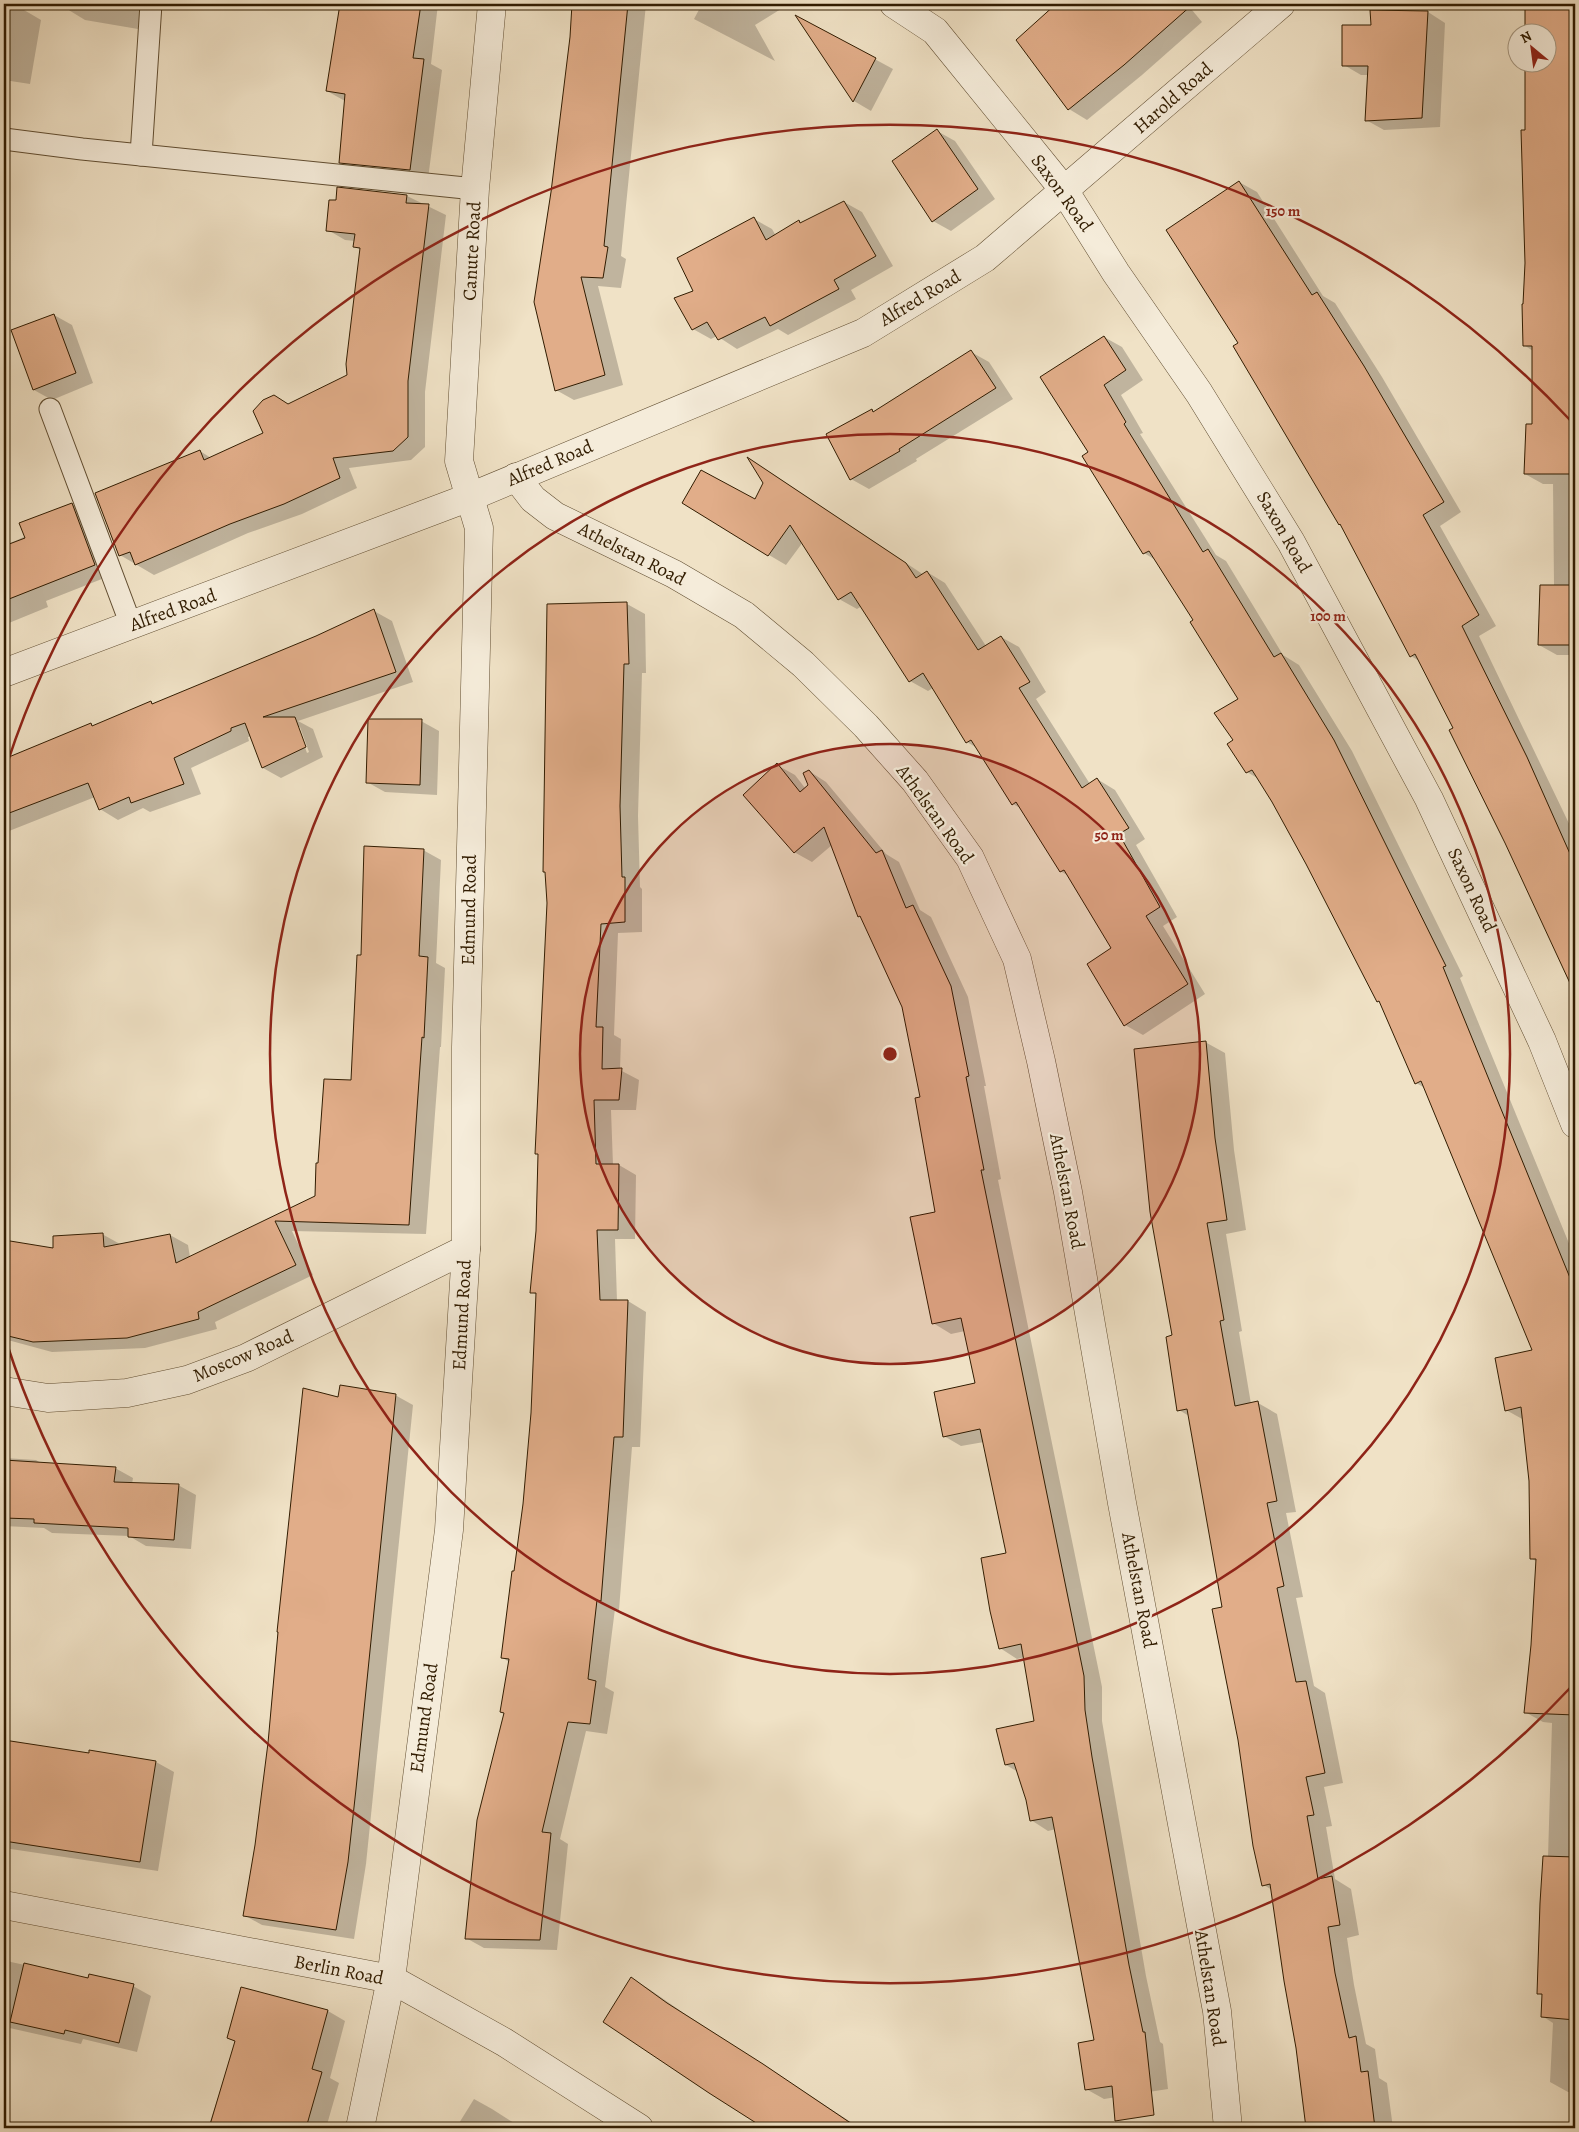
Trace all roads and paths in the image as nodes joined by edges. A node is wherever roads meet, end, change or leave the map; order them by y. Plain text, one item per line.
1 (152, 4) edge
2 (492, 4) edge
3 (894, 4) edge
4 (1267, 8) edge
5 (4, 138) edge
6 (141, 155) junction
7 (475, 189) junction
8 (1064, 190) junction
9 (50, 409) dead end
10 (516, 478) junction
11 (470, 497) junction
12 (131, 625) junction
13 (4, 673) edge
14 (1575, 1124) edge
15 (466, 1249) junction
16 (4, 1391) edge
17 (4, 1905) edge
18 (391, 1979) junction
19 (360, 2128) edge
20 (639, 2128) edge
21 (1228, 2128) edge

1 - 6 lane
2 - 7 street, Canute Road
3 - 8 street, Saxon Road
4 - 8 street, Harold Road
5 - 6 lane
6 - 7 lane
7 - 11 street, Canute Road
8 - 10 street, Alfred Road
8 - 14 street, Saxon Road
9 - 12 lane
10 - 11 street, Alfred Road
10 - 21 street, Athelstan Road
11 - 12 street, Alfred Road
11 - 15 street, Edmund Road
12 - 13 street, Alfred Road
15 - 16 street, Moscow Road
15 - 18 street, Edmund Road
17 - 18 street, Berlin Road
18 - 19 street, Edmund Road
18 - 20 street, Berlin Road

